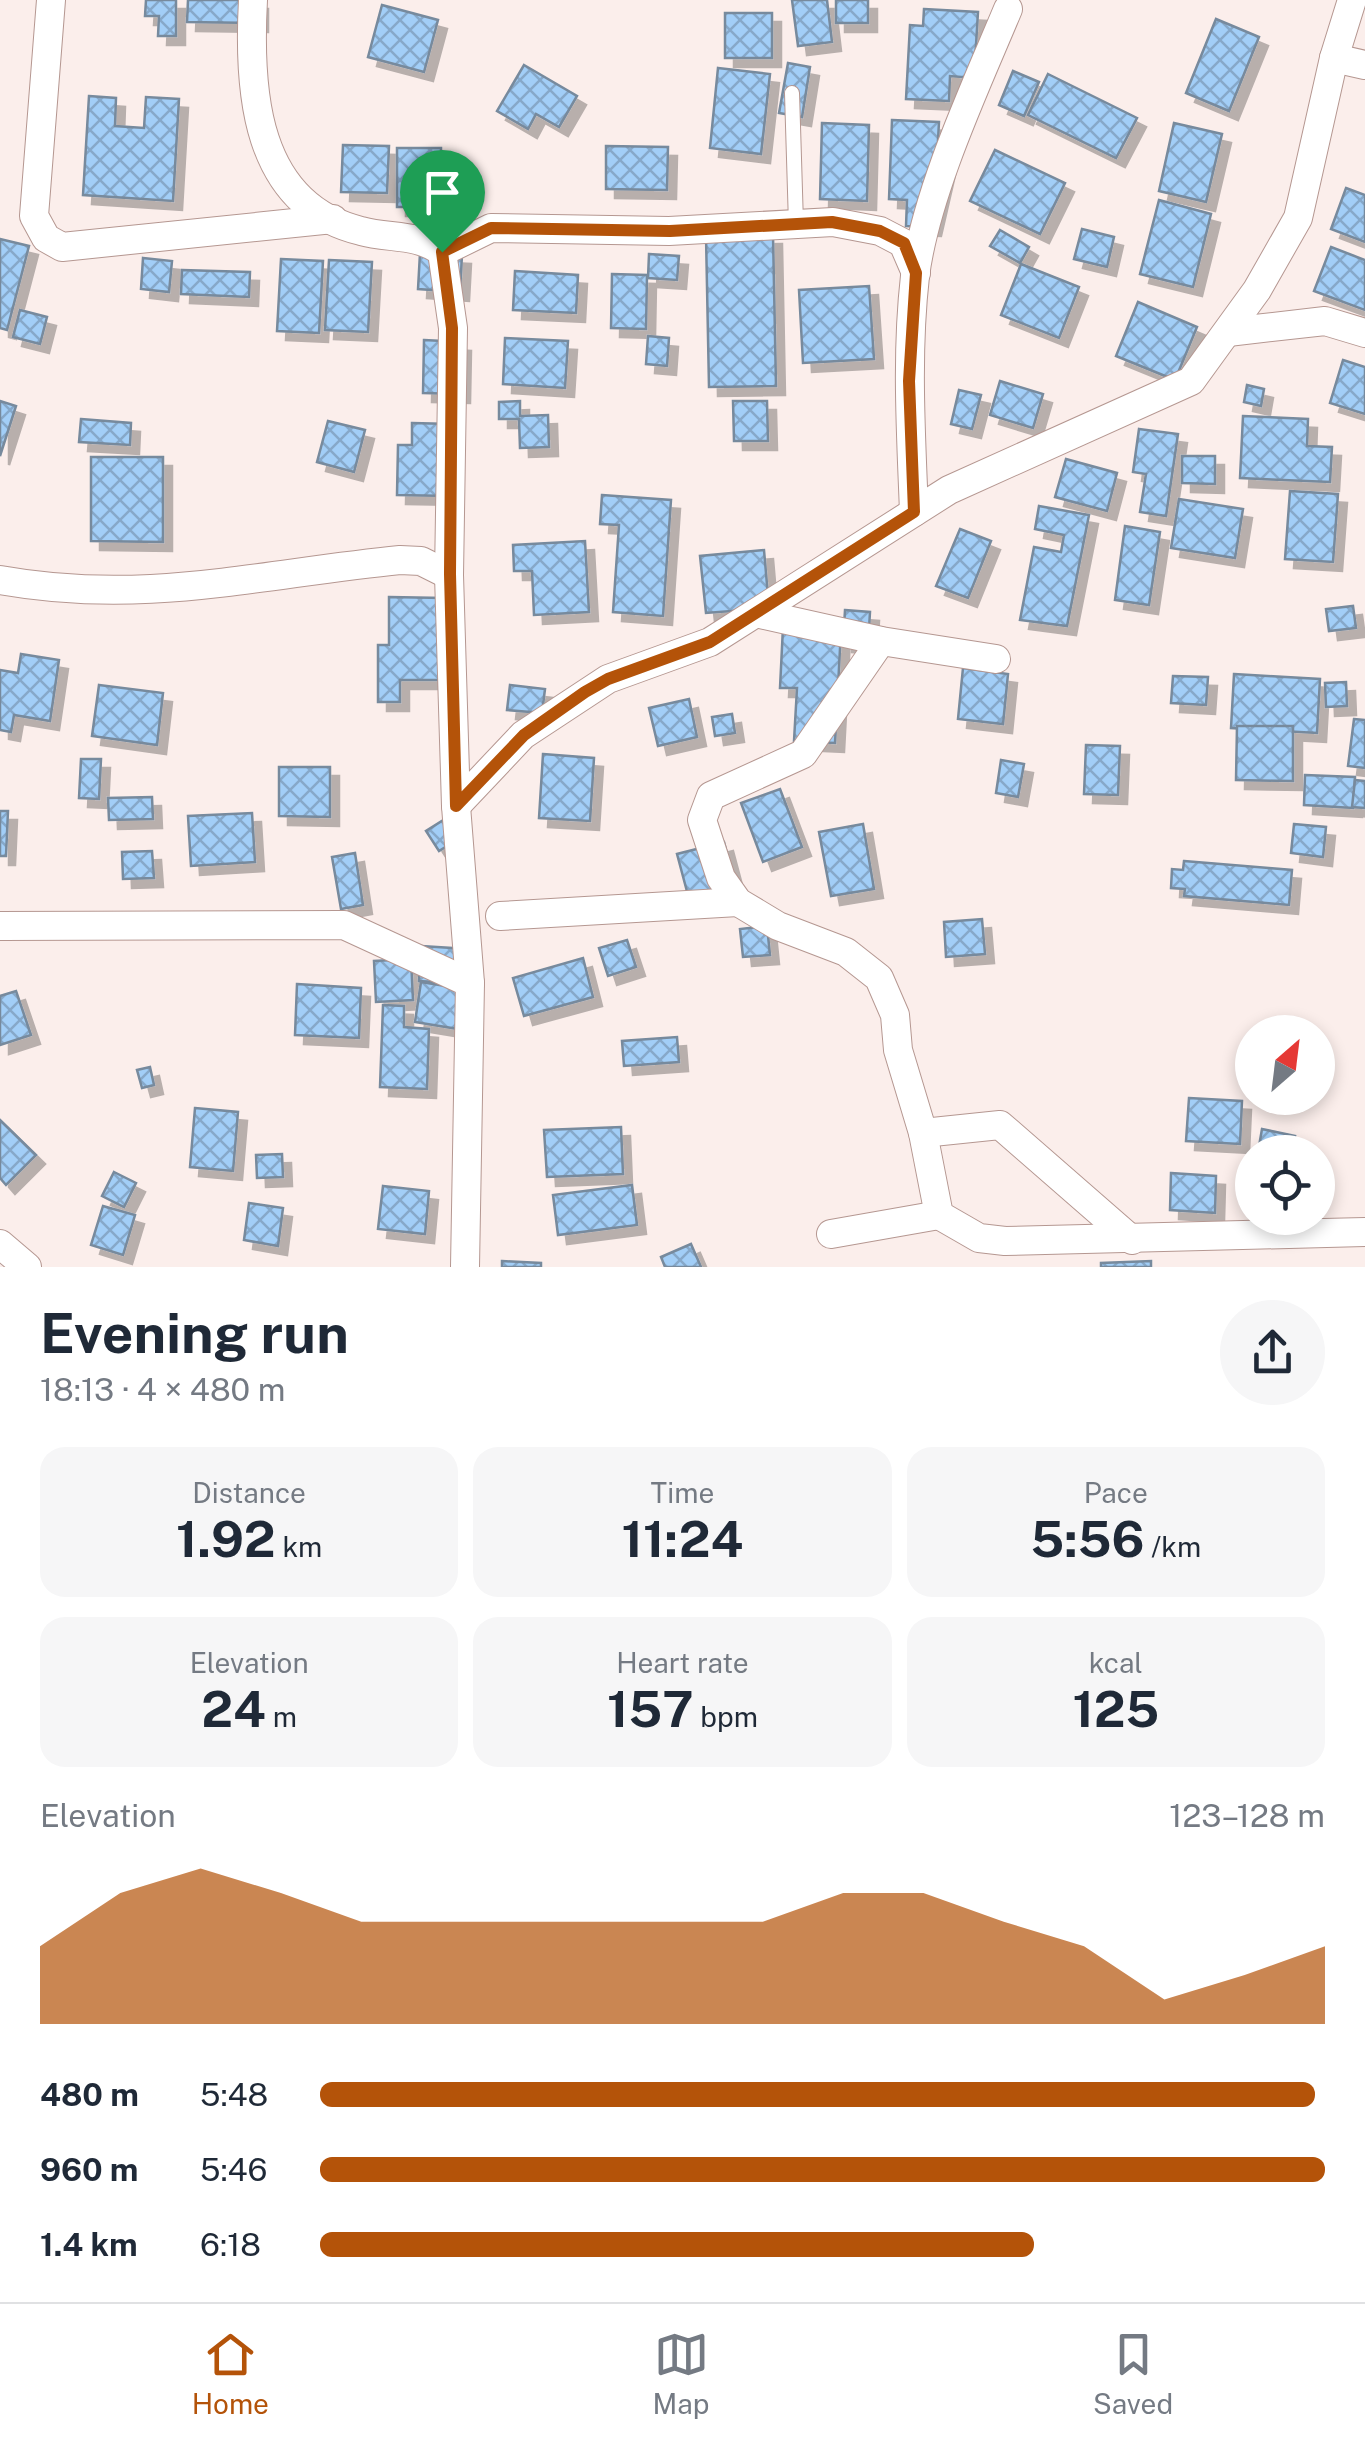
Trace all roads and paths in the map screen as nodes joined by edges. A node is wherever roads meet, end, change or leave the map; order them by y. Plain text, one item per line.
1 (51, 0) edge
2 (253, 0) edge
3 (1352, 0) edge
4 (1008, 10) dead end
5 (1334, 58) junction
6 (1365, 65) edge
7 (792, 92) dead end
8 (333, 220) junction
9 (796, 224) junction
10 (442, 252) junction
11 (916, 273) junction
12 (1228, 332) junction
13 (1365, 333) edge
14 (914, 512) junction
15 (450, 574) junction
16 (0, 580) edge
17 (756, 613) junction
18 (880, 641) junction
19 (996, 659) dead end
20 (456, 806) junction
21 (738, 902) junction
22 (500, 916) dead end
23 (0, 926) edge
24 (470, 983) junction
25 (923, 1133) junction
26 (939, 1215) junction
27 (1365, 1232) edge
28 (830, 1234) dead end
29 (1132, 1240) junction
30 (0, 1244) edge
31 (27, 1267) edge
32 (464, 1267) edge

1 - 8 street
2 - 8 street
3 - 5 street
4 - 11 street
5 - 6 street
5 - 12 street
7 - 9 lane
8 - 10 street
9 - 10 street
9 - 11 street
10 - 15 street
11 - 14 street
12 - 13 street
12 - 14 street
14 - 17 street
15 - 16 street
15 - 20 street
17 - 18 street
17 - 20 street
18 - 19 street
18 - 21 street
20 - 24 street
21 - 22 street
21 - 25 street
23 - 24 street
24 - 32 street
25 - 26 street
25 - 29 street
26 - 28 street
26 - 29 street
27 - 29 street
30 - 31 street

